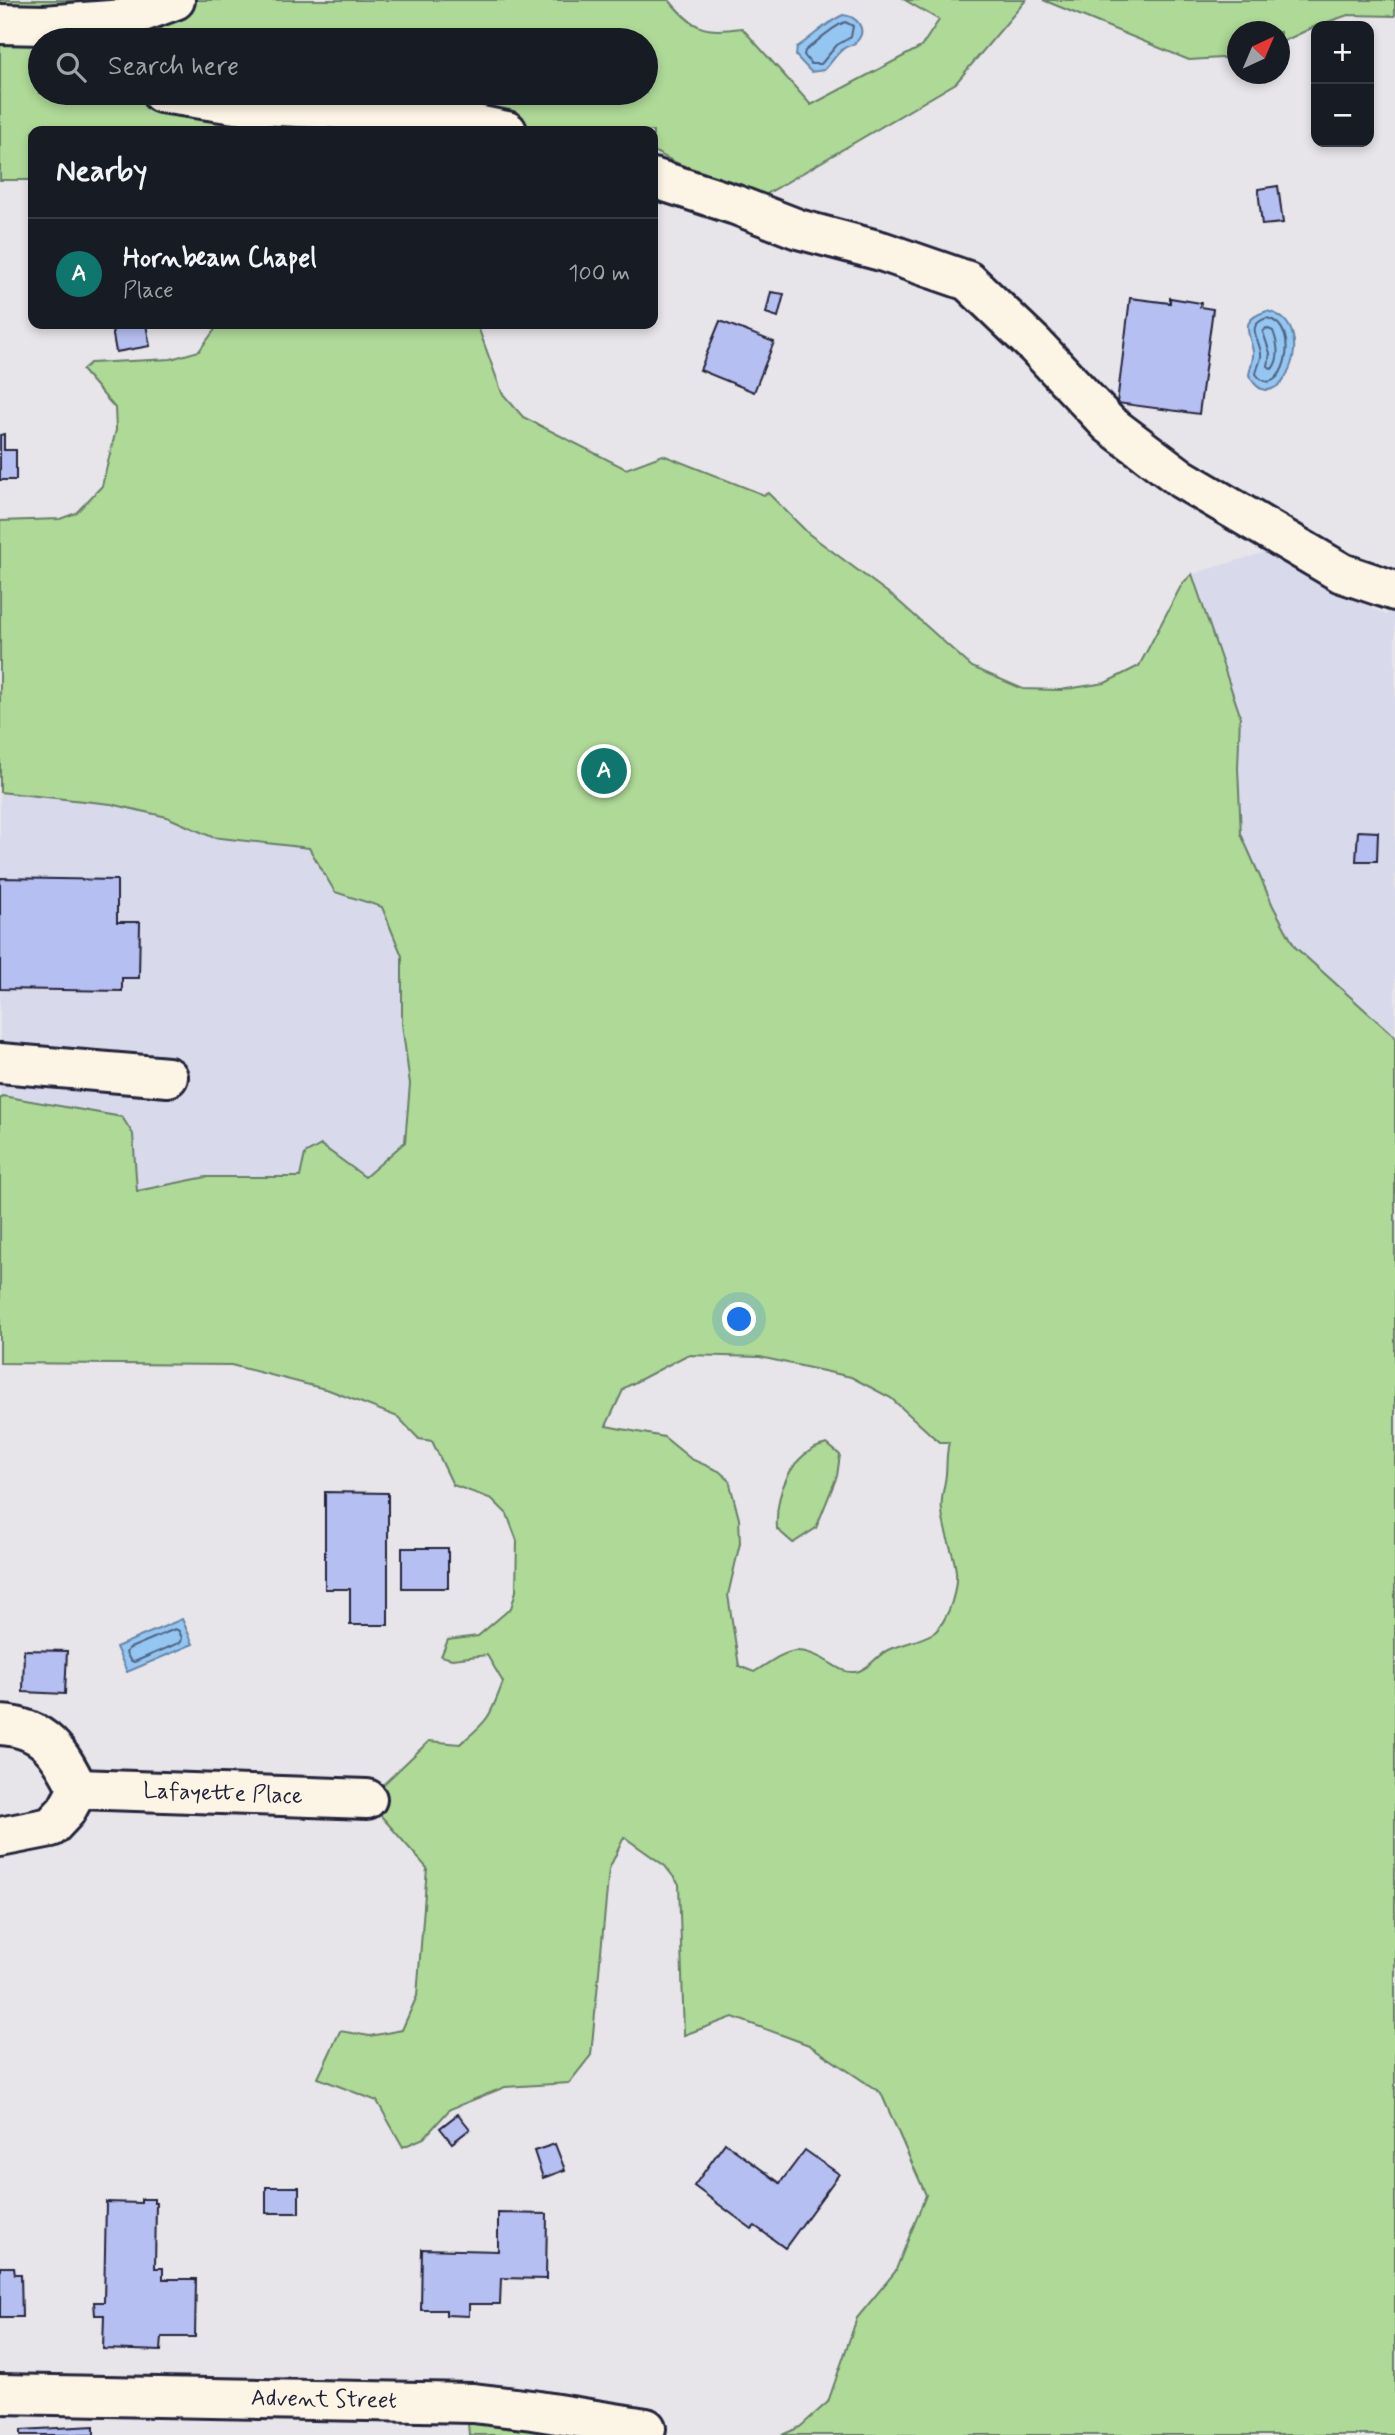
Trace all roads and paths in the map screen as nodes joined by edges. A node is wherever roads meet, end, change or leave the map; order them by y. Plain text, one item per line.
1 (175, 0) edge
2 (0, 24) edge
3 (79, 28) edge
4 (28, 29) edge
5 (255, 105) edge
6 (483, 126) edge
7 (658, 180) edge
8 (1395, 591) edge
9 (0, 1063) edge
10 (168, 1077) dead end
11 (0, 1725) edge
12 (78, 1789) junction
13 (367, 1799) dead end
14 (0, 1837) edge
15 (0, 2394) edge
16 (646, 2428) dead end

1 - 3 street
2 - 4 street
5 - 6 street
7 - 8 street
9 - 10 street
11 - 12 street
12 - 13 street, Lafayette Place
12 - 14 street
15 - 16 street, Advent Street

